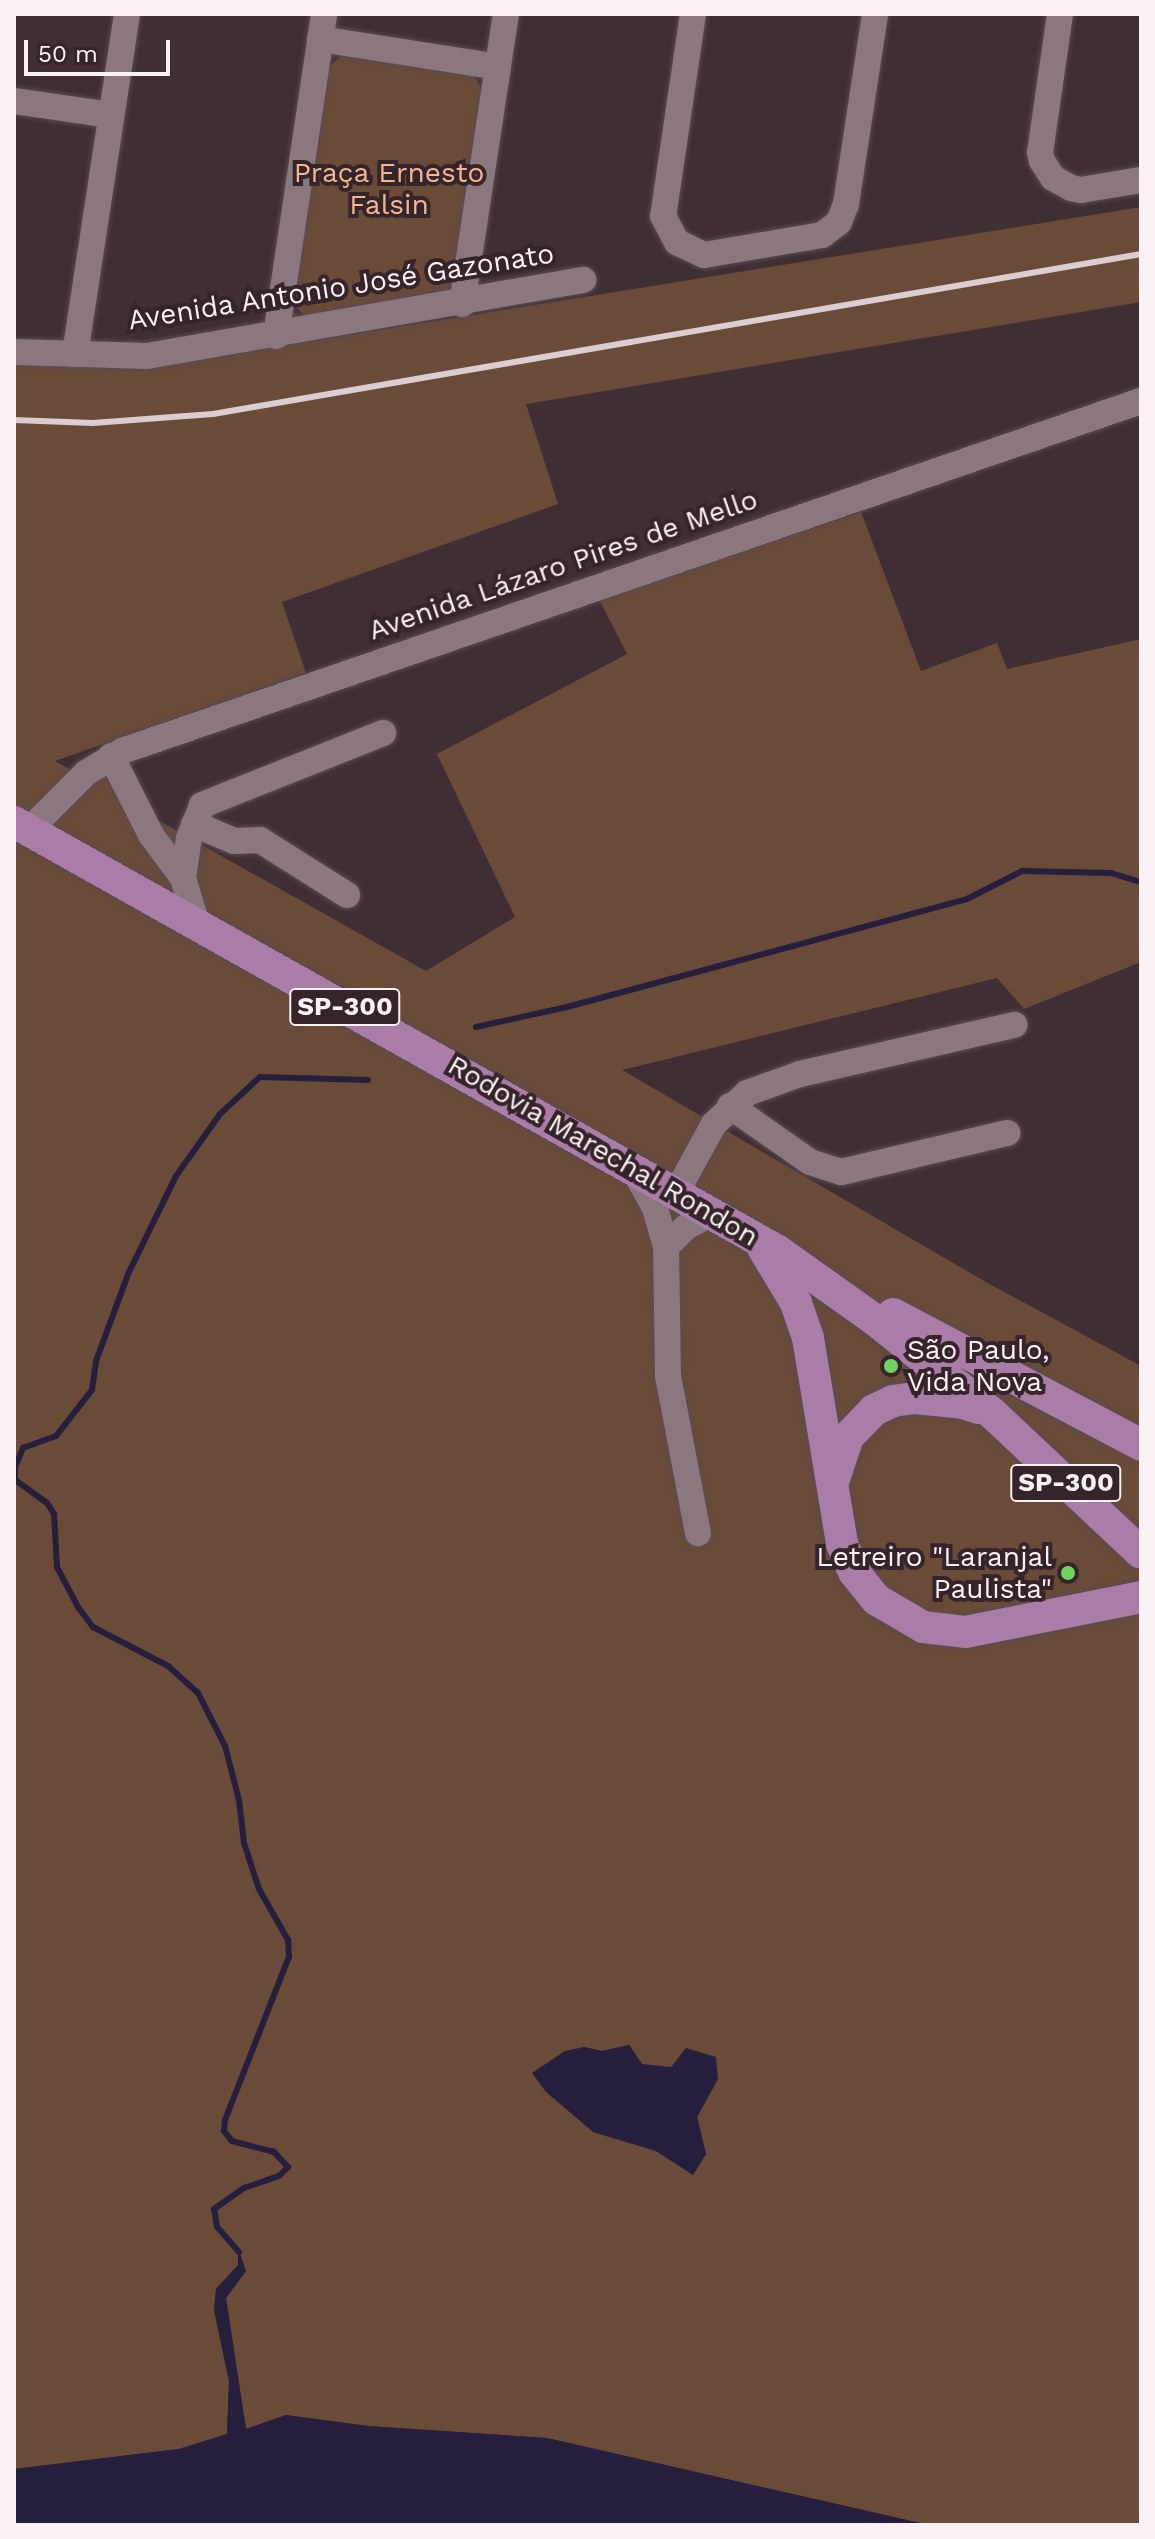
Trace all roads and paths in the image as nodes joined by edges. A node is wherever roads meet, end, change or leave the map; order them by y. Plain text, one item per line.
1 (127, 14) edge
2 (506, 14) edge
3 (693, 14) edge
4 (875, 14) edge
5 (1060, 14) edge
6 (322, 27) edge
7 (498, 67) junction
8 (14, 101) edge
9 (111, 115) junction
10 (1141, 180) edge
11 (583, 280) dead end
12 (462, 304) junction
13 (276, 336) junction
14 (14, 352) edge
15 (75, 354) junction
16 (1141, 401) edge
17 (383, 733) dead end
18 (111, 756) junction
19 (194, 824) junction
20 (21, 826) edge
21 (183, 878) junction
22 (347, 895) dead end
23 (197, 924) junction
24 (1014, 1025) dead end
25 (730, 1106) junction
26 (1007, 1133) dead end
27 (631, 1166) junction
28 (676, 1193) junction
29 (712, 1213) junction
30 (767, 1244) junction
31 (666, 1247) junction
32 (992, 1413) junction
33 (1141, 1445) edge
34 (833, 1486) junction
35 (698, 1533) dead end
36 (1141, 1553) edge
37 (1136, 1598) edge

1 - 9 street
2 - 7 street
3 - 4 street
5 - 10 street
6 - 7 street
6 - 13 street
7 - 12 street
8 - 9 street
9 - 15 street
11 - 12 street, Avenida Antonio José Gazonato
12 - 13 street, Avenida Antonio José Gazonato
13 - 15 street, Avenida Antonio José Gazonato
14 - 15 street, Avenida Antonio José Gazonato
16 - 18 street, Avenida Lázaro Pires de Mello
17 - 19 street
18 - 20 street, Avenida Lázaro Pires de Mello
18 - 21 street
19 - 21 street
19 - 22 street
20 - 23 main road, Rodovia Marechal Rondon / SP-300
21 - 23 street
23 - 27 main road, Rodovia Marechal Rondon / SP-300
24 - 25 street
25 - 26 street
25 - 28 street
27 - 28 main road, Rodovia Marechal Rondon / SP-300
27 - 31 street
28 - 29 main road, Rodovia Marechal Rondon / SP-300
29 - 30 main road, Rodovia Marechal Rondon / SP-300
29 - 31 street
30 - 32 main road, Rodovia Marechal Rondon / SP-300
30 - 33 main road
30 - 34 main road
31 - 35 street
32 - 34 main road
32 - 36 main road, Rodovia Marechal Rondon / SP-300
34 - 37 main road

